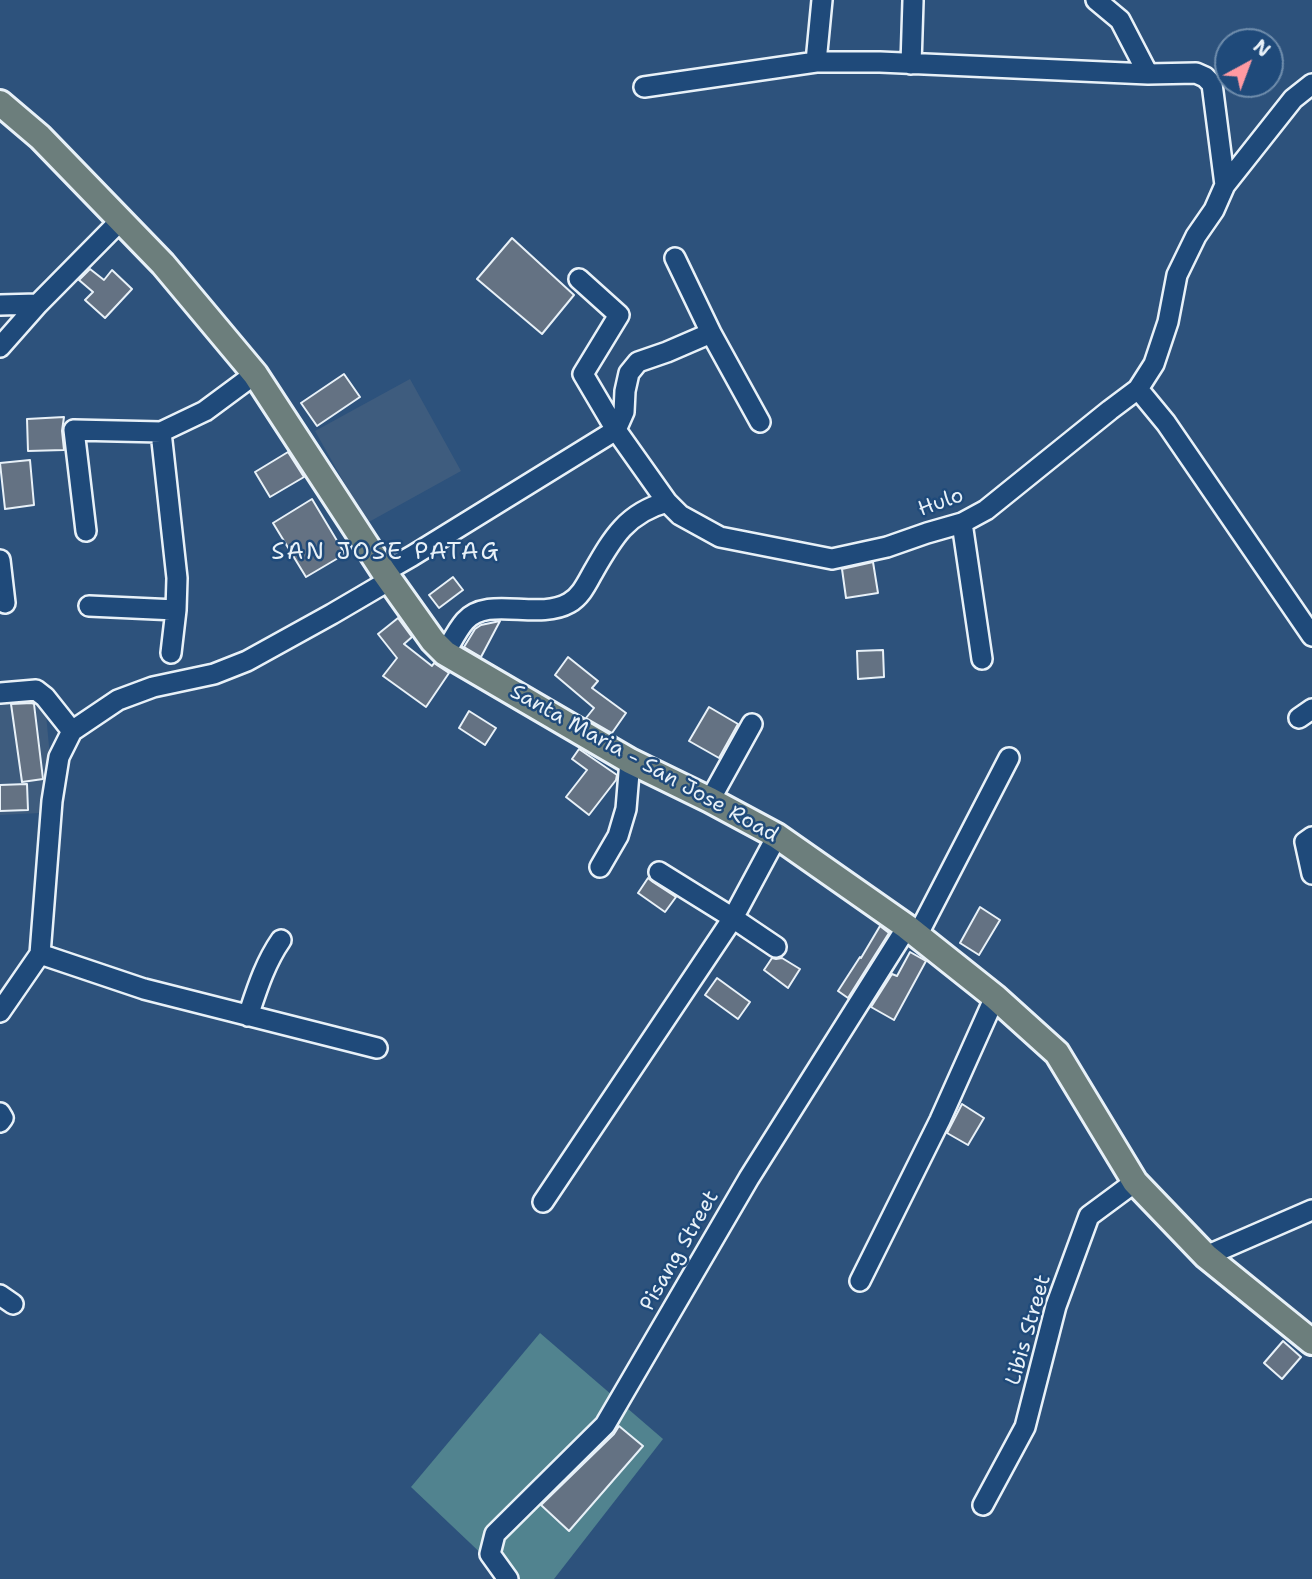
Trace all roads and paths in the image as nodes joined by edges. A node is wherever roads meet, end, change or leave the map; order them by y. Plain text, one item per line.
1 (822, 0) edge
2 (1096, 0) edge
3 (913, 1) edge
4 (816, 62) junction
5 (911, 64) junction
6 (1148, 74) junction
7 (1312, 83) edge
8 (644, 87) dead end
9 (0, 103) edge
10 (1225, 185) junction
11 (121, 220) junction
12 (675, 258) dead end
13 (579, 279) dead end
14 (0, 304) edge
15 (38, 304) junction
16 (711, 333) junction
17 (0, 347) edge
18 (255, 374) junction
19 (1138, 389) junction
20 (760, 422) dead end
21 (616, 430) junction
22 (161, 432) junction
23 (667, 502) junction
24 (962, 523) junction
25 (86, 531) dead end
26 (0, 560) edge
27 (387, 576) junction
28 (5, 603) dead end
29 (89, 606) dead end
30 (176, 610) junction
31 (1312, 636) edge
32 (171, 653) dead end
33 (444, 653) junction
34 (982, 659) dead end
35 (0, 693) edge
36 (752, 724) dead end
37 (72, 731) junction
38 (1009, 758) dead end
39 (630, 761) junction
40 (710, 800) junction
41 (777, 836) junction
42 (1312, 837) edge
43 (600, 867) dead end
44 (659, 872) dead end
45 (1312, 874) edge
46 (733, 918) junction
47 (912, 932) junction
48 (281, 940) dead end
49 (776, 947) dead end
50 (40, 954) junction
51 (995, 997) junction
52 (0, 1012) edge
53 (248, 1016) junction
54 (377, 1048) dead end
55 (0, 1113) edge
56 (0, 1122) edge
57 (1135, 1182) junction
58 (543, 1202) dead end
59 (1312, 1210) edge
60 (1206, 1256) junction
61 (860, 1281) dead end
62 (1312, 1342) edge
63 (983, 1505) dead end
64 (508, 1579) edge

1 - 4 street
2 - 6 street
3 - 5 street
4 - 5 street
4 - 8 street
5 - 6 street
6 - 10 street
7 - 10 street, Hulo
9 - 11 main road, Santa Maria - San Jose Road
10 - 19 street, Hulo
11 - 15 street
11 - 18 main road, Santa Maria - San Jose Road
12 - 16 street
13 - 21 street, Hulo
14 - 15 street
15 - 17 street
16 - 20 street
16 - 21 street
18 - 22 street
18 - 27 main road, Santa Maria - San Jose Road
19 - 24 street, Hulo
19 - 31 street
21 - 23 street, Hulo
21 - 27 street
22 - 25 street
22 - 30 street
23 - 24 street, Hulo
23 - 33 street
24 - 34 street
26 - 28 street
27 - 33 main road, Santa Maria - San Jose Road
27 - 37 street
29 - 30 street
30 - 32 street
33 - 39 main road, Santa Maria - San Jose Road
35 - 37 street
36 - 40 street
37 - 50 street
38 - 47 street, Pisang Street
39 - 40 main road, Santa Maria - San Jose Road
39 - 43 street
40 - 41 main road, Santa Maria - San Jose Road
41 - 46 street
41 - 47 main road, Santa Maria - San Jose Road
42 - 45 street
44 - 46 street
46 - 49 street
46 - 58 street
47 - 51 main road, Santa Maria - San Jose Road
47 - 64 street, Pisang Street
48 - 53 street
50 - 52 street
50 - 53 street
51 - 57 main road, Santa Maria - San Jose Road
51 - 61 street
53 - 54 street
55 - 56 street
57 - 60 main road, Santa Maria - San Jose Road
57 - 63 street, Libis Street
59 - 60 street
60 - 62 main road, Santa Maria - San Jose Road

